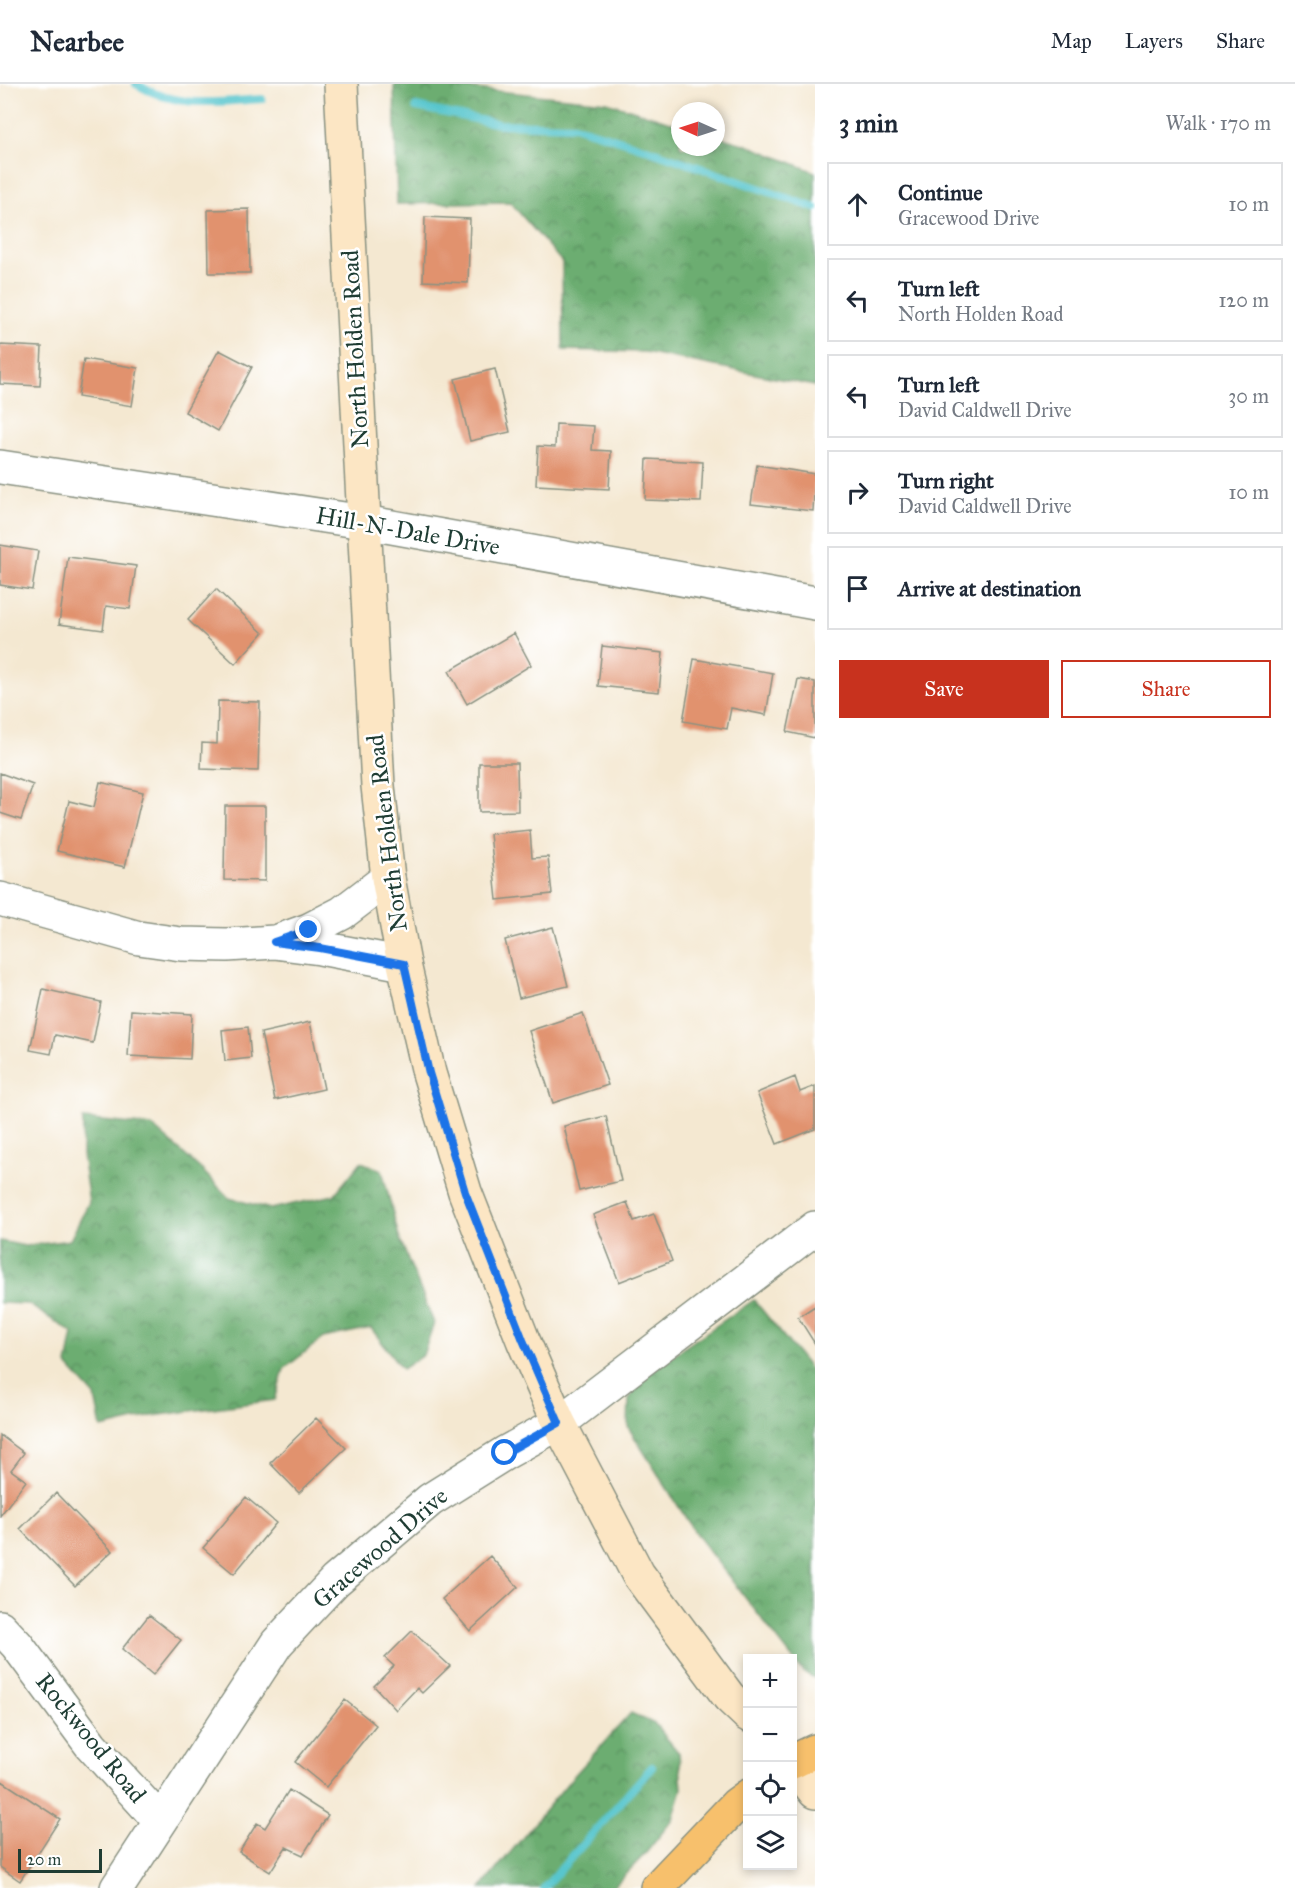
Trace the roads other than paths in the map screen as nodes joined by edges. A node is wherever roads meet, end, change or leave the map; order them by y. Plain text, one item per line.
1 (341, 84) edge
2 (0, 467) edge
3 (364, 522) junction
4 (815, 603) edge
5 (388, 878) junction
6 (0, 899) edge
7 (274, 942) junction
8 (404, 964) junction
9 (815, 1228) edge
10 (559, 1423) junction
11 (0, 1627) edge
12 (743, 1711) edge
13 (815, 1751) edge
14 (797, 1760) edge
15 (797, 1769) edge
16 (815, 1792) edge
17 (743, 1799) edge
18 (160, 1821) junction
19 (117, 1888) edge
20 (657, 1888) edge

1 - 3 main road, North Holden Road
2 - 3 street, Hill-N-Dale Drive
3 - 4 street, Hill-N-Dale Drive
3 - 5 main road, North Holden Road
5 - 7 street
5 - 8 main road, North Holden Road
6 - 7 street
7 - 8 street
8 - 10 main road, North Holden Road
9 - 10 street, Gracewood Drive
10 - 12 main road, North Holden Road
10 - 18 street, Gracewood Drive
11 - 18 street, Rockwood Road
13 - 14 highway
15 - 16 main road
17 - 20 highway
18 - 19 street, Gracewood Drive

